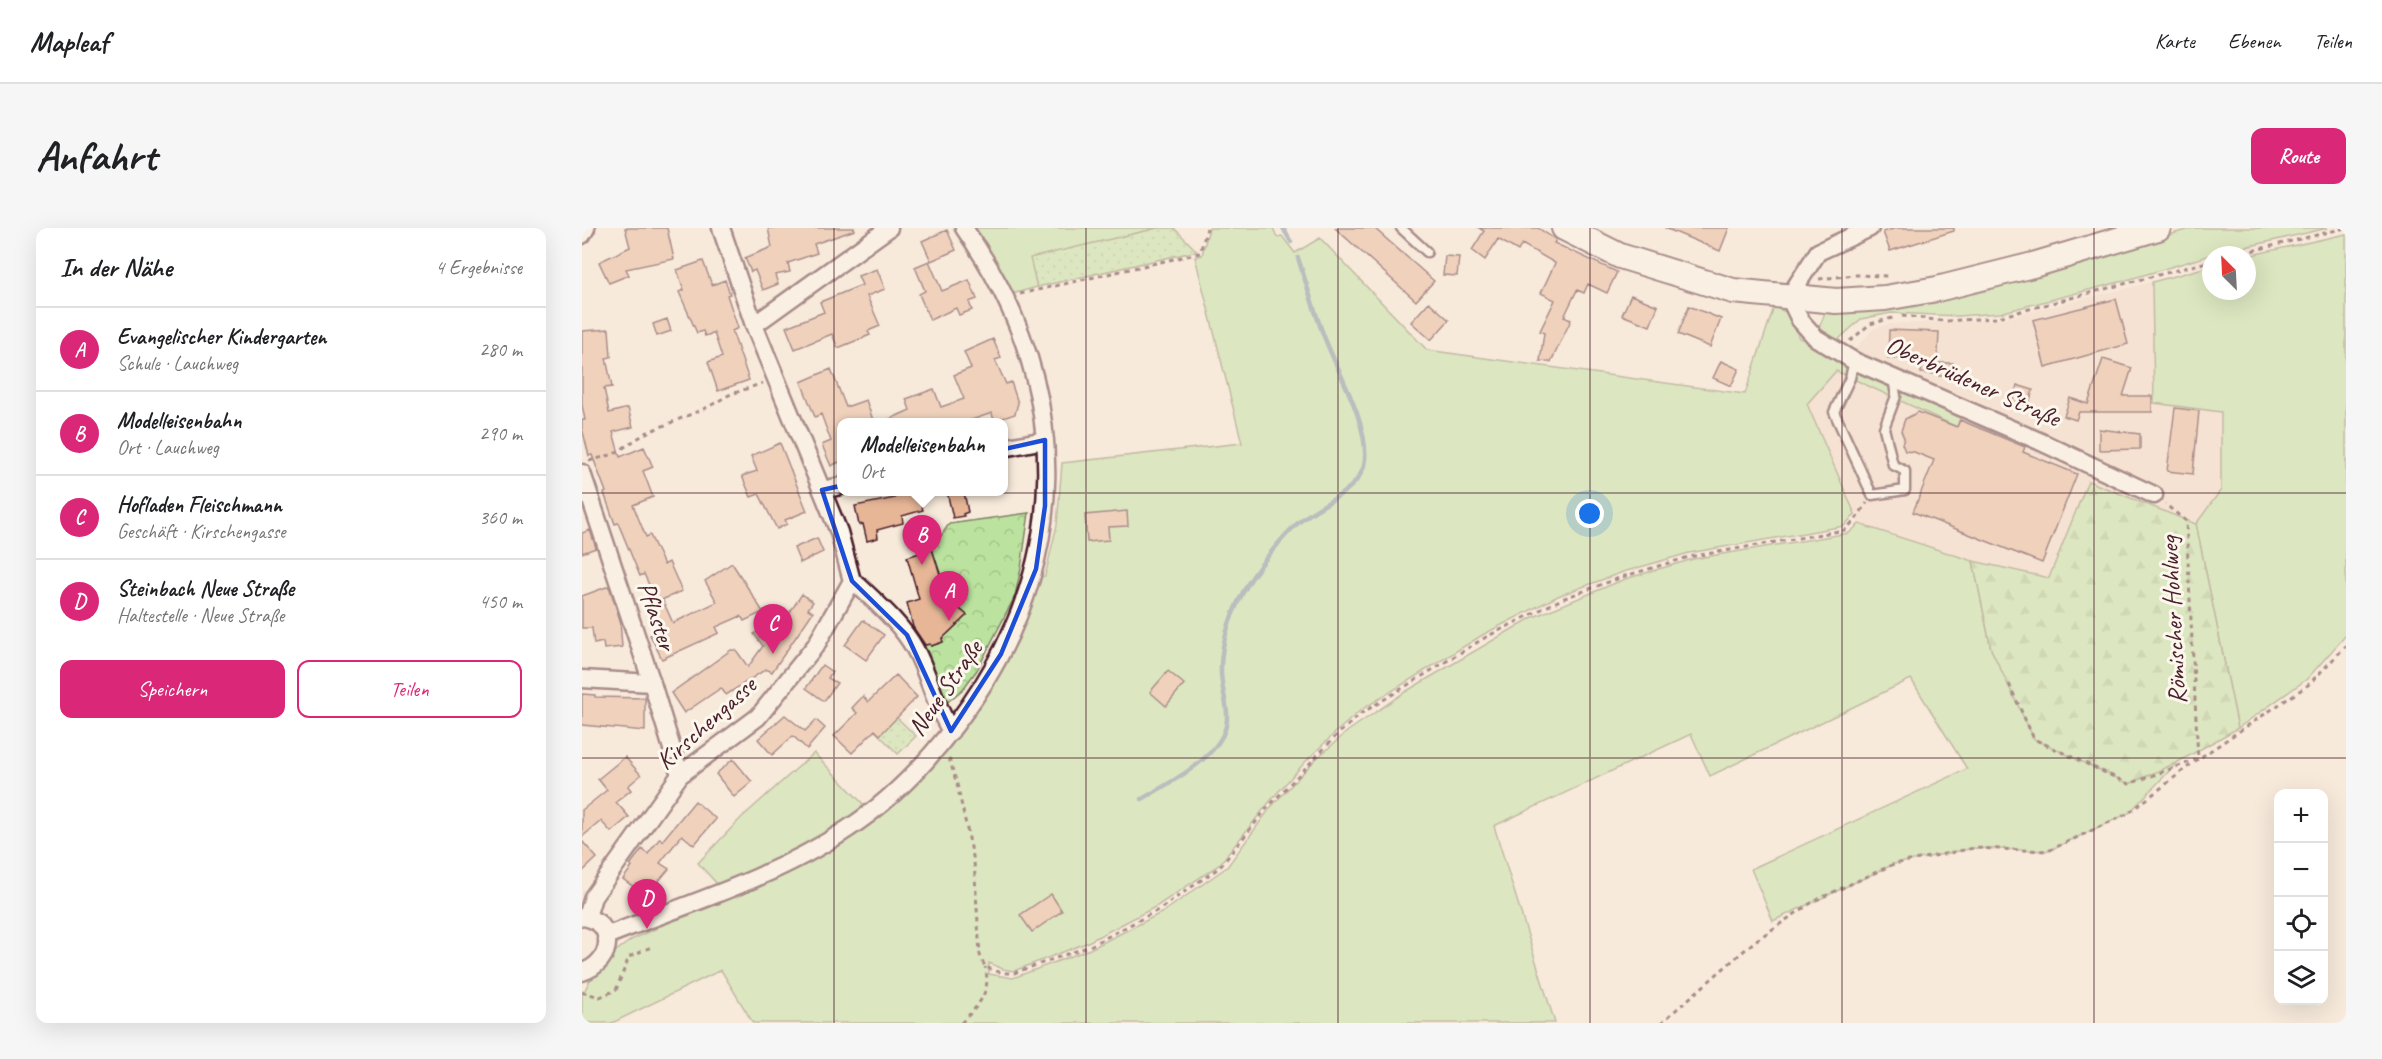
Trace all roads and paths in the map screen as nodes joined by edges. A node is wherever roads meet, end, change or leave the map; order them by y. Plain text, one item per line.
1 (586, 228) edge
2 (721, 228) edge
3 (889, 228) edge
4 (964, 228) edge
5 (1207, 228) edge
6 (1401, 228) edge
7 (1564, 228) edge
8 (1870, 228) edge
9 (2158, 228) edge
10 (2345, 228) edge
11 (582, 235) edge
12 (2256, 250) edge
13 (1427, 252) dead end
14 (2202, 263) edge
15 (1789, 297) junction
16 (1006, 298) junction
17 (754, 325) junction
18 (1839, 351) junction
19 (1854, 361) junction
20 (1893, 378) junction
21 (762, 384) dead end
22 (1045, 440) junction
23 (1008, 447) edge
24 (582, 464) edge
25 (582, 473) edge
26 (837, 487) edge
27 (822, 490) junction
28 (1872, 495) junction
29 (2154, 495) joint
30 (852, 581) junction
31 (2346, 645) edge
32 (582, 679) edge
33 (652, 683) junction
34 (2009, 684) dead end
35 (946, 737) junction
36 (2198, 759) junction
37 (680, 775) junction
38 (585, 917) edge
39 (606, 936) junction
40 (651, 947) dead end
41 (984, 967) junction
42 (582, 972) edge
43 (582, 992) edge
44 (961, 1023) edge
45 (1661, 1023) edge

1 - 11 street
2 - 17 street
3 - 17 street
4 - 16 street, Neue Straße
5 - 16 path
6 - 13 lane
7 - 15 street
8 - 15 street
9 - 15 street
10 - 12 path
14 - 18 path
15 - 18 street, Oberbrüdener Straße
16 - 22 street, Neue Straße
17 - 27 street
18 - 19 street, Oberbrüdener Straße
19 - 20 street, Oberbrüdener Straße
19 - 28 lane
20 - 28 lane
20 - 29 street, Oberbrüdener Straße
21 - 24 path
22 - 23 street
22 - 35 street, Neue Straße
25 - 33 street, Pflaster
26 - 27 street
27 - 30 street
28 - 41 path
29 - 36 path, Römischer Hohlweg
30 - 35 street
30 - 37 street, Kirschengasse
31 - 36 path
32 - 33 street
33 - 37 street, Pflaster
34 - 36 path
35 - 39 street, Neue Straße
35 - 41 path
36 - 45 path
37 - 38 street, Kirschengasse
38 - 39 street
39 - 42 street
40 - 43 path
41 - 44 path

